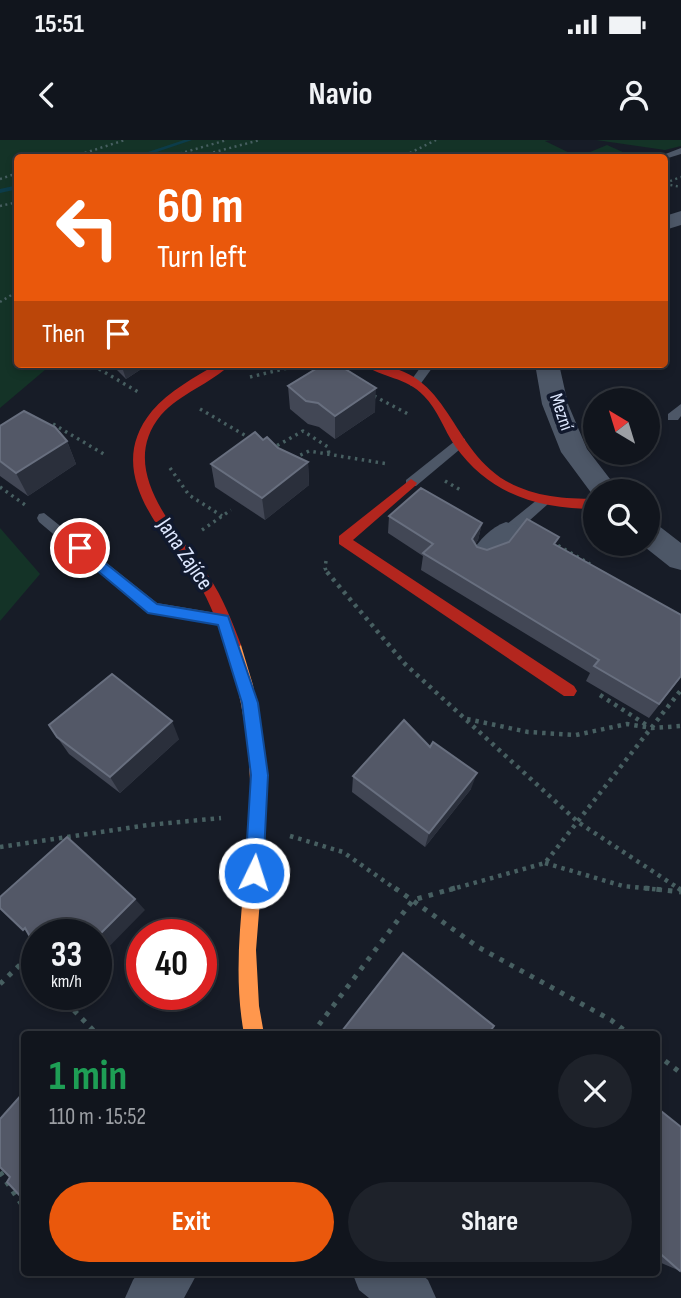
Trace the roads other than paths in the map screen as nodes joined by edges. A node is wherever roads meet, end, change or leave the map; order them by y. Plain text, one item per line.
1 (219, 368) edge
2 (379, 368) edge
3 (426, 368) edge
4 (548, 368) edge
5 (415, 383) junction
6 (460, 442) junction
7 (596, 479) edge
8 (411, 483) joint
9 (542, 500) junction
10 (583, 504) edge
11 (44, 518) road end
12 (503, 536) road end
13 (660, 543) edge
14 (681, 559) edge
15 (223, 620) junction
16 (569, 691) road end
17 (253, 1031) edge
18 (170, 1276) edge
19 (382, 1276) edge
20 (151, 1298) edge
21 (410, 1298) edge

1 - 15 street, Jana Zajíce
2 - 5 street
3 - 5 lane
4 - 7 street, Mezní
5 - 6 street
6 - 8 lane
6 - 9 street
8 - 16 street
9 - 10 street
9 - 12 lane
11 - 15 lane
13 - 14 street
15 - 17 street, Jana Zajíce
18 - 20 street
19 - 21 street

